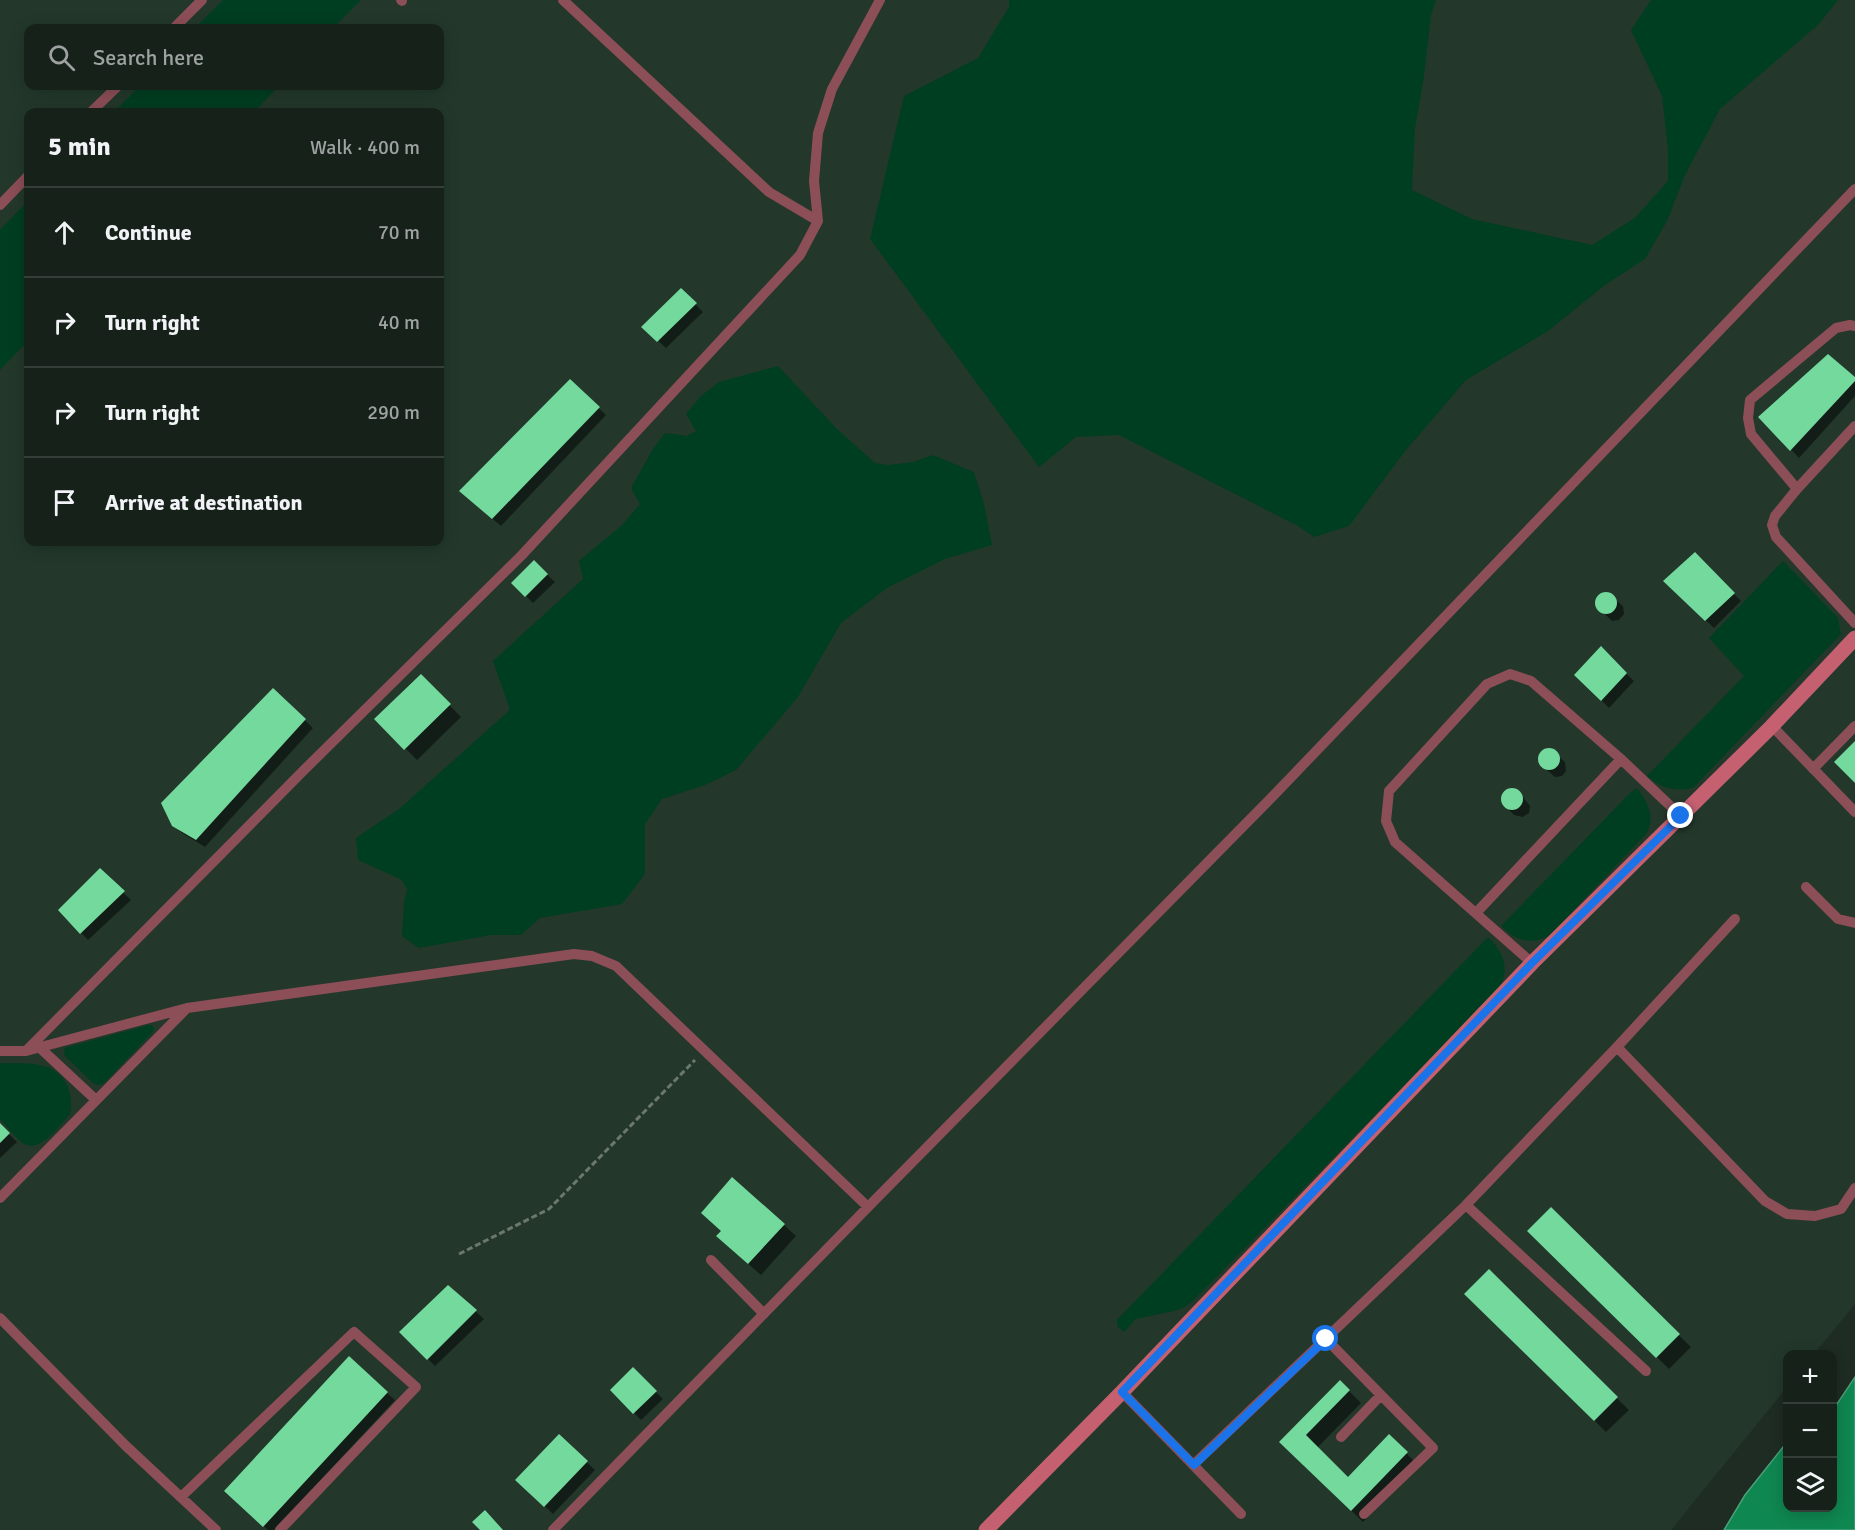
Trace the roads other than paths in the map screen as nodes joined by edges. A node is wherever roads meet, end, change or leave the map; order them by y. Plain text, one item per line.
1 (202, 0) edge
2 (564, 0) edge
3 (880, 0) edge
4 (178, 24) edge
5 (114, 90) edge
6 (95, 108) edge
7 (24, 180) edge
8 (1855, 189) edge
9 (0, 205) edge
10 (818, 221) junction
11 (1855, 326) edge
12 (1855, 426) edge
13 (1797, 489) junction
14 (1855, 623) edge
15 (1855, 638) edge
16 (1772, 726) junction
17 (1855, 726) edge
18 (1621, 759) junction
19 (1813, 769) junction
20 (1855, 812) edge
21 (1681, 816) junction
22 (1806, 887) dead end
23 (1476, 913) junction
24 (1735, 920) dead end
25 (1855, 923) edge
26 (1532, 963) junction
27 (187, 1008) junction
28 (39, 1047) junction
29 (1617, 1047) junction
30 (0, 1051) edge
31 (26, 1051) junction
32 (96, 1100) junction
33 (1855, 1188) edge
34 (0, 1198) edge
35 (1466, 1205) junction
36 (868, 1207) junction
37 (711, 1260) dead end
38 (764, 1314) junction
39 (0, 1318) edge
40 (1326, 1339) junction
41 (1646, 1371) dead end
42 (1122, 1392) junction
43 (1381, 1395) junction
44 (1341, 1437) dead end
45 (1194, 1465) junction
46 (181, 1497) junction
47 (1241, 1514) dead end
48 (1364, 1514) dead end
49 (216, 1530) edge
50 (280, 1530) edge
51 (553, 1530) edge
52 (986, 1530) edge

1 - 4 lane
2 - 10 lane
3 - 10 lane
5 - 6 lane
7 - 9 lane
8 - 36 lane
10 - 31 lane
11 - 13 lane
12 - 13 lane
13 - 14 lane
15 - 16 street
16 - 19 lane
16 - 21 street
17 - 19 lane
18 - 21 lane
18 - 23 lane
18 - 23 lane
19 - 20 lane
21 - 26 street
22 - 25 lane
23 - 26 lane
24 - 29 lane
26 - 42 street
27 - 28 lane
27 - 32 lane
27 - 36 lane
28 - 31 lane
28 - 32 lane
29 - 33 lane
29 - 35 lane
30 - 31 lane
32 - 34 lane
35 - 40 lane
35 - 41 lane
36 - 38 lane
37 - 38 lane
38 - 51 lane
39 - 46 lane
40 - 43 lane
40 - 45 lane
42 - 45 lane
42 - 52 street
43 - 44 lane
43 - 48 lane
45 - 47 lane
46 - 49 lane
46 - 50 lane

